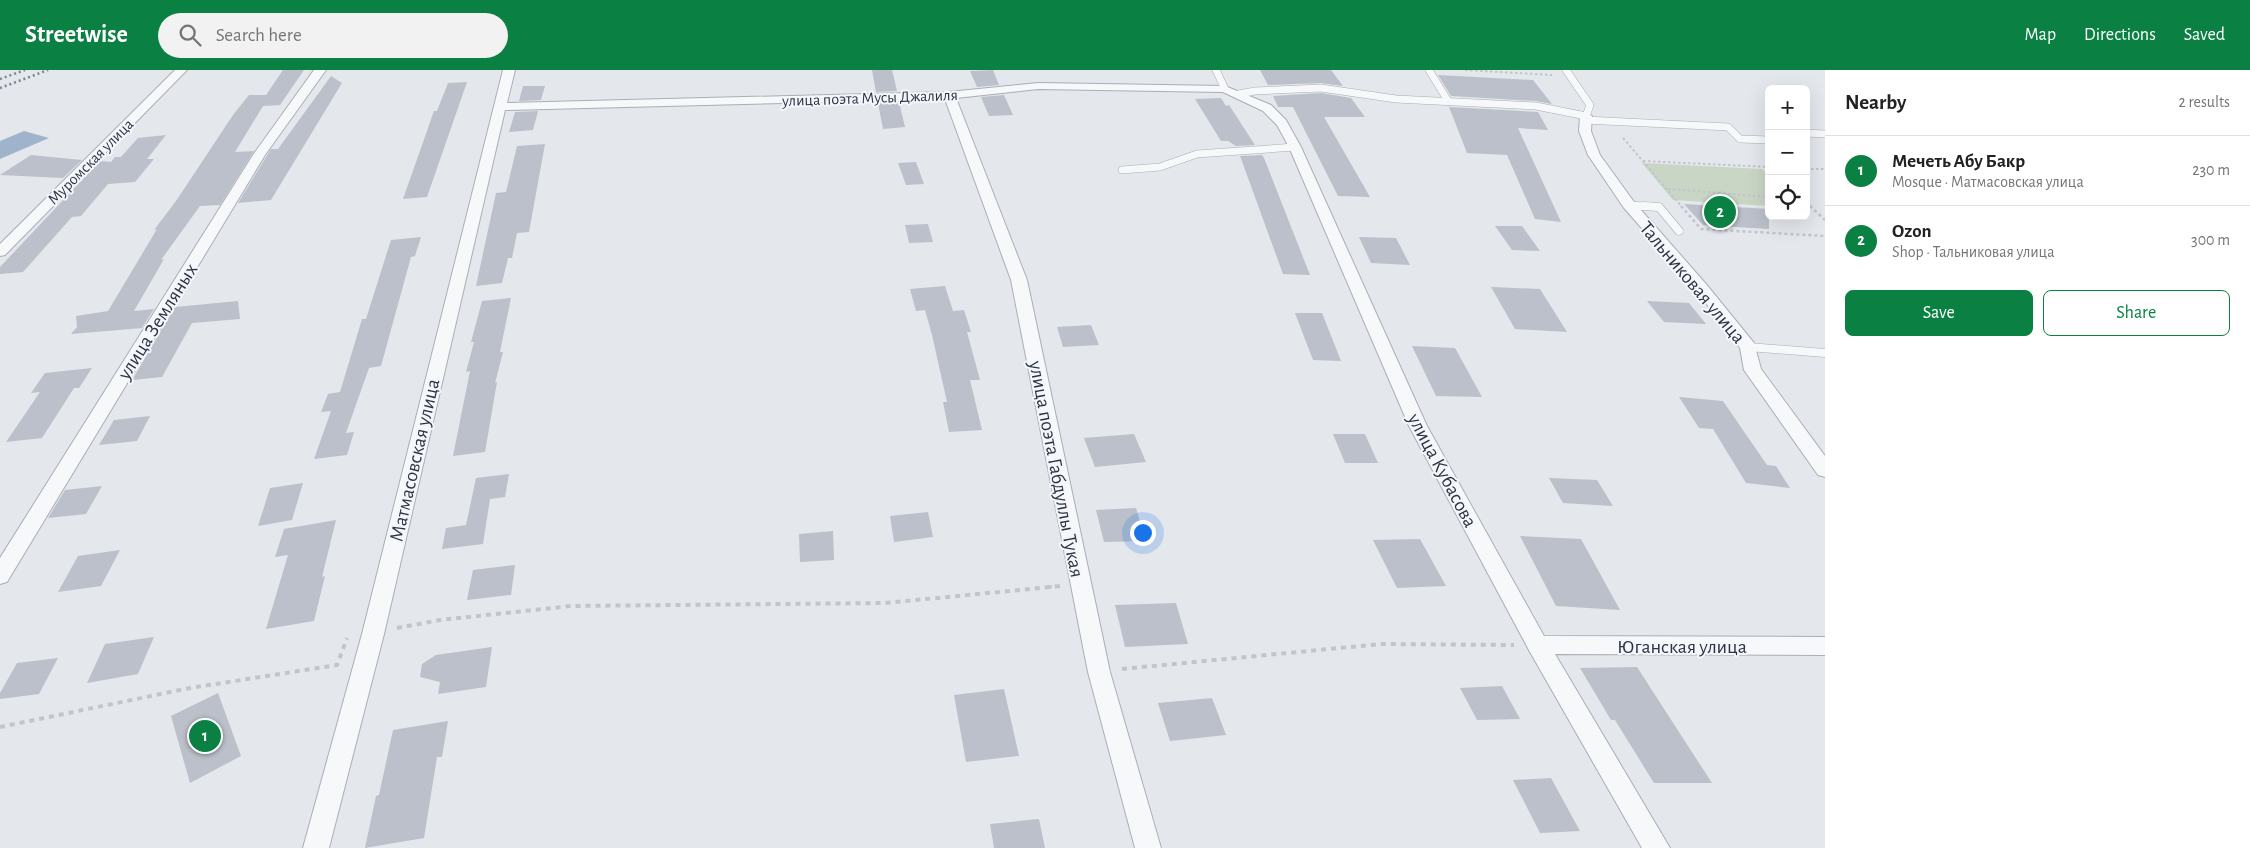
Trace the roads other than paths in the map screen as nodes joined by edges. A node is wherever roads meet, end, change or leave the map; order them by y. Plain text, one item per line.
1 (181, 70) edge
2 (320, 70) edge
3 (509, 70) edge
4 (1216, 70) edge
5 (1428, 70) edge
6 (1566, 70) edge
7 (1232, 92) junction
8 (949, 96) junction
9 (1448, 102) junction
10 (499, 107) junction
11 (1585, 118) junction
12 (1810, 133) edge
13 (1825, 134) edge
14 (1765, 140) edge
15 (1295, 147) junction
16 (1122, 170) dead end
17 (1629, 206) junction
18 (1679, 231) dead end
19 (0, 252) edge
20 (1748, 347) junction
21 (1825, 354) edge
22 (1824, 468) edge
23 (0, 576) edge
24 (1538, 645) junction
25 (1825, 646) edge
26 (316, 848) edge
27 (1148, 848) edge
28 (1657, 848) edge

1 - 19 street, Муромская улица
2 - 23 street, улица Земляных
3 - 10 street, Матмасовская улица
4 - 7 lane
5 - 9 lane
6 - 11 lane
7 - 8 street, улица поэта Мусы Джалиля
7 - 9 lane
7 - 15 street, улица Кубасова
8 - 10 street, улица поэта Мусы Джалиля
8 - 27 street, улица поэта Габдуллы Тукая
9 - 11 lane
10 - 26 street, Матмасовская улица
11 - 14 lane
11 - 17 street, Тальниковая улица
12 - 13 lane
15 - 16 lane
15 - 24 street, улица Кубасова
17 - 18 lane
17 - 20 street, Тальниковая улица
20 - 21 lane
20 - 22 street, Тальниковая улица
24 - 25 street, Юганская улица
24 - 28 street, улица Кубасова

